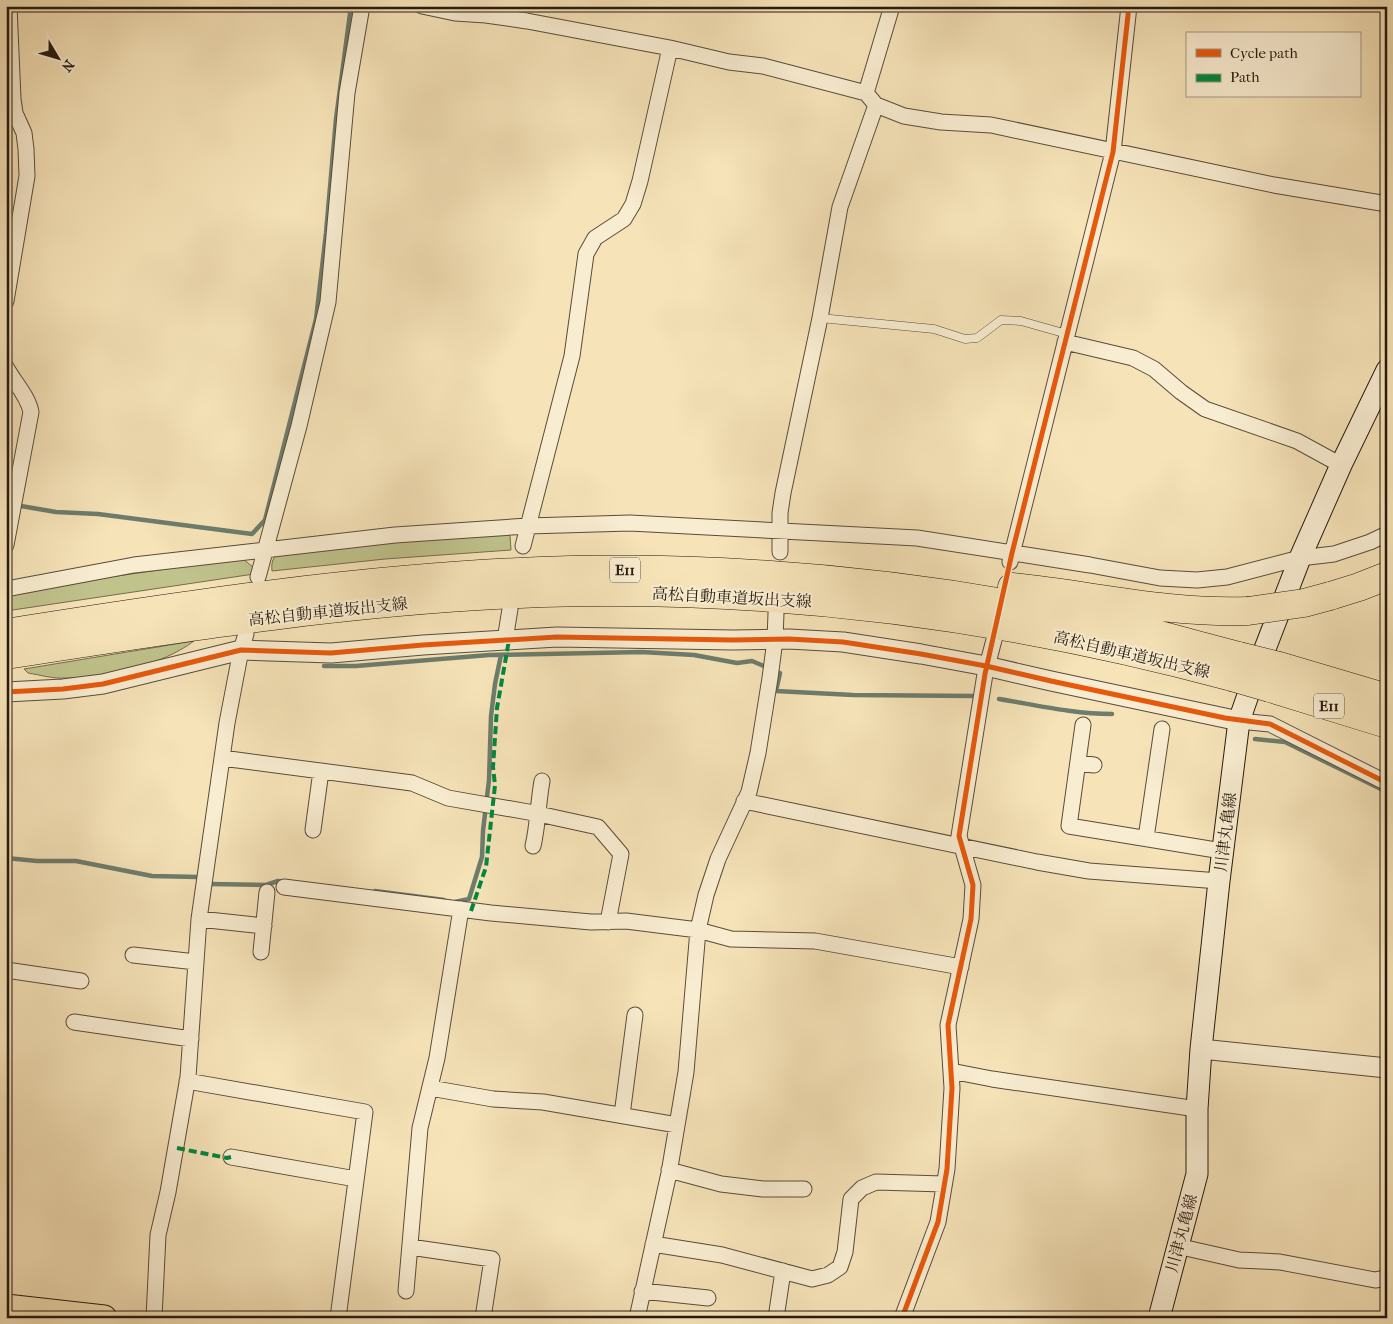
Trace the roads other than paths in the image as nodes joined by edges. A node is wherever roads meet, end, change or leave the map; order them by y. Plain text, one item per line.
1 (9, 6) edge
2 (362, 6) edge
3 (422, 6) edge
4 (892, 6) edge
5 (1129, 6) edge
6 (670, 48) junction
7 (866, 93) junction
8 (876, 105) junction
9 (1113, 152) junction
10 (1387, 204) edge
11 (6, 301) edge
12 (820, 318) junction
13 (1066, 338) junction
14 (1387, 370) edge
15 (8, 376) edge
16 (1341, 465) junction
17 (528, 526) junction
18 (780, 531) junction
19 (1387, 534) edge
20 (6, 544) edge
21 (523, 546) dead end
22 (266, 549) junction
23 (1011, 558) junction
24 (1300, 558) junction
25 (784, 564) junction
26 (1387, 576) edge
27 (258, 578) dead end
28 (6, 589) edge
29 (510, 609) dead end
30 (776, 614) dead end
31 (6, 633) edge
32 (995, 636) dead end
33 (505, 640) junction
34 (775, 640) junction
35 (243, 642) junction
36 (6, 655) edge
37 (986, 666) junction
38 (1235, 667) junction
39 (1275, 677) junction
40 (6, 692) edge
41 (1387, 698) edge
42 (1329, 706) junction
43 (1239, 721) junction
44 (1387, 724) edge
45 (1083, 725) dead end
46 (1162, 728) dead end
47 (1387, 738) edge
48 (222, 758) junction
49 (1078, 763) junction
50 (1094, 765) dead end
51 (321, 771) junction
52 (542, 781) dead end
53 (1387, 783) edge
54 (744, 801) junction
55 (538, 814) junction
56 (313, 830) dead end
57 (1146, 838) junction
58 (533, 846) dead end
59 (963, 847) junction
60 (1222, 851) junction
61 (1219, 881) junction
62 (284, 887) dead end
63 (267, 892) dead end
64 (461, 910) junction
65 (200, 920) junction
66 (608, 922) junction
67 (264, 926) junction
68 (698, 930) junction
69 (262, 952) dead end
70 (133, 955) dead end
71 (196, 962) junction
72 (960, 967) junction
73 (6, 970) edge
74 (82, 981) dead end
75 (635, 1015) dead end
76 (74, 1022) dead end
77 (191, 1039) junction
78 (1201, 1049) junction
79 (1387, 1068) edge
80 (951, 1071) junction
81 (187, 1081) junction
82 (430, 1088) junction
83 (1197, 1109) junction
84 (622, 1116) junction
85 (677, 1125) junction
86 (231, 1156) dead end
87 (669, 1170) junction
88 (356, 1178) junction
89 (944, 1184) junction
90 (804, 1189) dead end
91 (653, 1244) junction
92 (1176, 1246) junction
93 (410, 1247) junction
94 (783, 1271) junction
95 (1387, 1278) edge
96 (406, 1291) dead end
97 (642, 1292) junction
98 (708, 1298) dead end
99 (6, 1306) edge
100 (104, 1318) edge
101 (154, 1318) edge
102 (338, 1318) edge
103 (483, 1318) edge
104 (637, 1318) edge
105 (776, 1318) edge
106 (902, 1318) edge
107 (1158, 1318) edge

1 - 11 street
2 - 22 street
3 - 6 street
4 - 7 street
5 - 9 street
6 - 7 street
6 - 17 street
7 - 8 street
8 - 9 street
8 - 12 street
9 - 10 street
9 - 13 street
12 - 13 lane
12 - 18 street
13 - 16 street
13 - 23 street
14 - 16 main road, 川津丸亀線
15 - 20 street
16 - 24 main road, 川津丸亀線
17 - 18 street
17 - 21 street
17 - 22 street
18 - 23 street
18 - 25 street
19 - 24 street
22 - 27 street
22 - 28 street
23 - 24 street
24 - 43 main road, 川津丸亀線
25 - 26 highway, bridge
25 - 31 highway, 高松自動車道坂出支線 / E11
25 - 38 highway, 高松自動車道坂出支線 / E11
29 - 33 street
30 - 34 street
32 - 37 street
33 - 34 street
33 - 35 street
34 - 37 street
34 - 54 street
35 - 40 street
35 - 48 street
36 - 38 highway, 高松自動車道坂出支線 / E11
37 - 43 street
37 - 59 street
38 - 39 highway, 高松自動車道坂出支線, bridge
39 - 41 highway, 高松自動車道坂出支線 / E11
39 - 42 highway, 高松自動車道坂出支線 / E11
42 - 44 highway, 高松自動車道坂出支線 / E11
42 - 47 highway
43 - 53 street
43 - 60 main road, 川津丸亀線
45 - 49 street
46 - 57 street
48 - 51 street
48 - 65 street
49 - 50 street
49 - 57 street
51 - 55 street
51 - 56 street
52 - 55 street
54 - 59 street
54 - 68 street
55 - 58 street
55 - 66 street
57 - 60 street
59 - 61 street
59 - 72 street
60 - 61 main road, 川津丸亀線
61 - 78 main road, 川津丸亀線
62 - 64 street
63 - 67 street
64 - 66 street
64 - 82 street
65 - 67 street
65 - 71 street
66 - 68 street
67 - 69 street
68 - 72 street
68 - 85 street
70 - 71 street
71 - 77 street
72 - 80 street
73 - 74 street
75 - 84 street
76 - 77 street
77 - 81 street
78 - 79 street
78 - 83 main road, 川津丸亀線
80 - 83 street
80 - 89 street
81 - 88 street
81 - 101 street
82 - 84 street
82 - 93 street
83 - 92 main road, 川津丸亀線
84 - 85 street
85 - 87 street
86 - 88 street
87 - 90 street
87 - 91 street
88 - 102 street
89 - 94 street
89 - 106 street
91 - 94 street
91 - 97 street
92 - 95 street
92 - 107 main road, 川津丸亀線
93 - 96 street
93 - 103 street
94 - 105 street
97 - 98 street
97 - 104 street
99 - 100 highway

